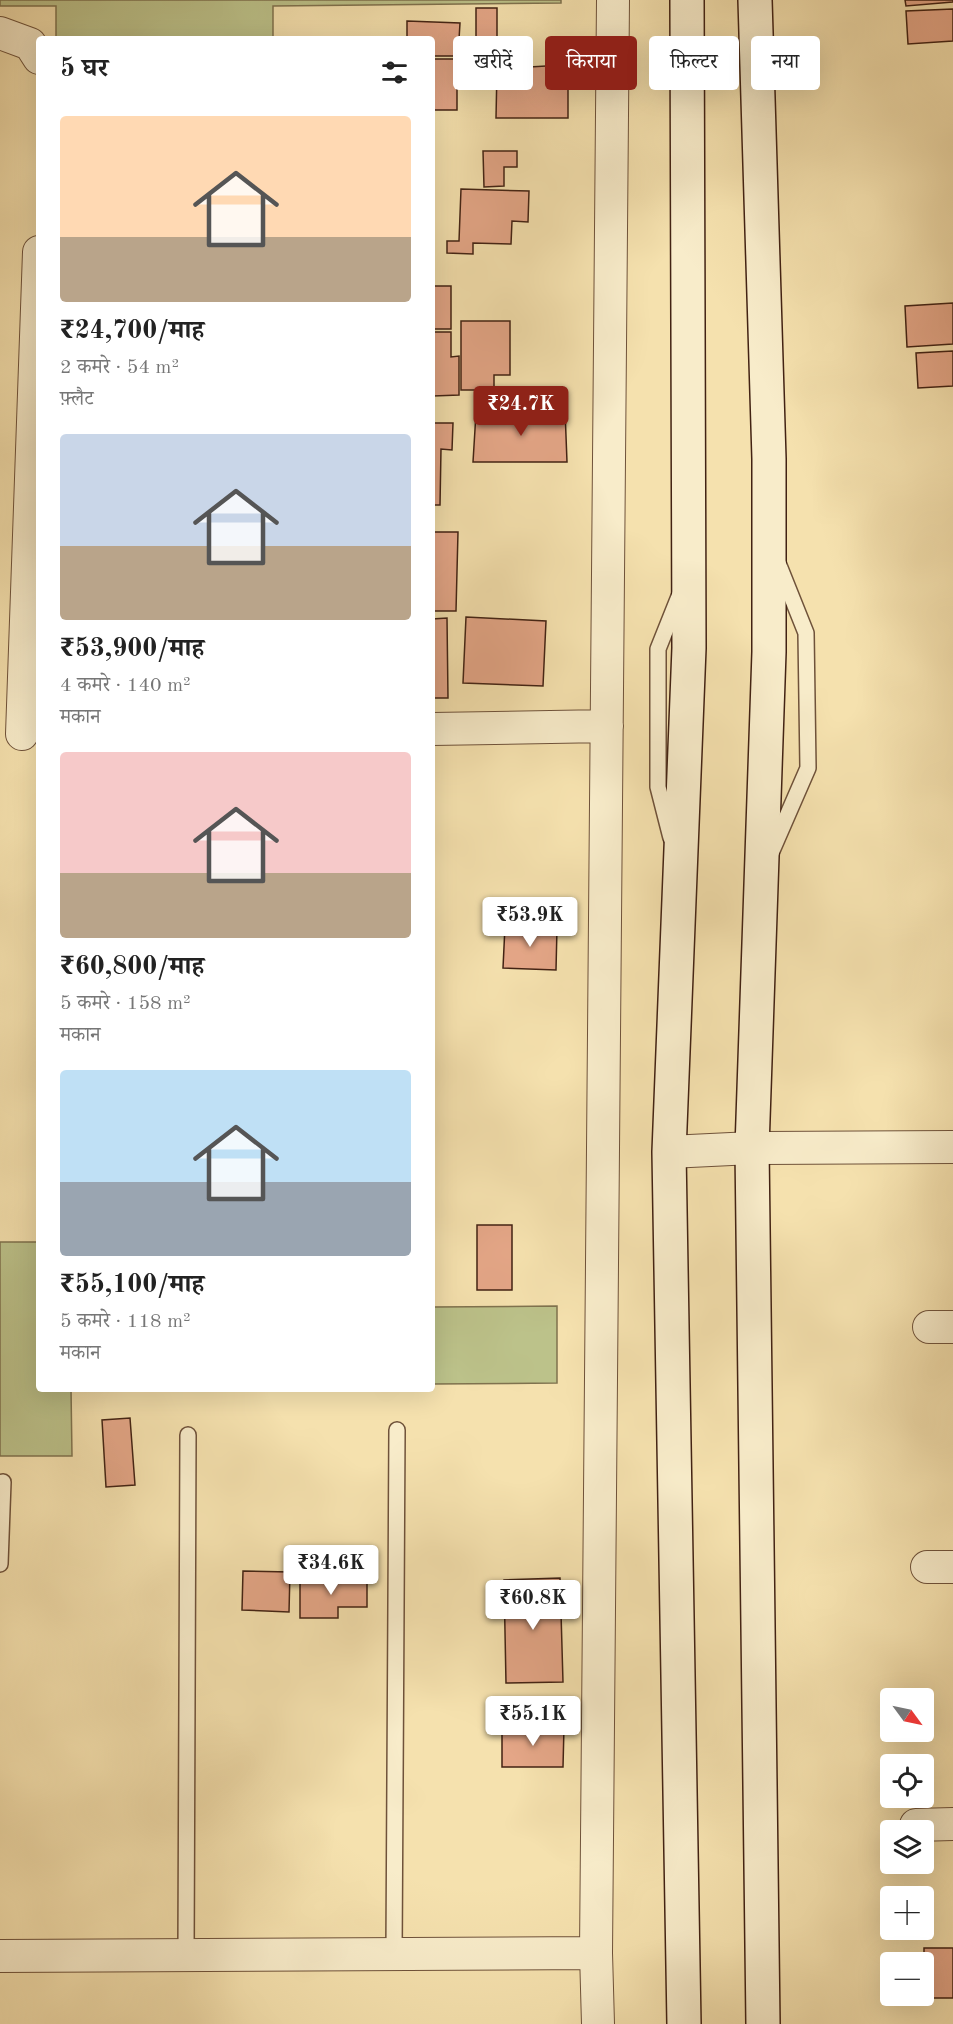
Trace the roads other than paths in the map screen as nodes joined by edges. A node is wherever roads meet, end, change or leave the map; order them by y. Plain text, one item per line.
1 (613, 0) edge
2 (687, 0) edge
3 (755, 0) edge
4 (0, 33) edge
5 (36, 53) edge
6 (36, 328) edge
7 (769, 541) junction
8 (607, 726) junction
9 (435, 729) edge
10 (20, 734) edge
11 (761, 877) junction
12 (953, 1147) edge
13 (752, 1148) junction
14 (669, 1152) junction
15 (397, 1430) dead end
16 (188, 1435) dead end
17 (3, 1482) dead end
18 (0, 1564) edge
19 (953, 1824) edge
20 (934, 1825) edge
21 (596, 1953) junction
22 (393, 1954) junction
23 (186, 1955) junction
24 (0, 1956) edge
25 (598, 2024) edge
26 (684, 2024) edge
27 (763, 2024) edge

1 - 8 street
2 - 14 street
3 - 7 street
4 - 5 street
6 - 10 street
7 - 11 street
7 - 11 lane
8 - 9 street
8 - 21 street
11 - 13 street
12 - 13 street
13 - 14 street
13 - 27 street
14 - 26 street
15 - 22 lane
16 - 23 lane
17 - 18 lane
19 - 20 street
21 - 22 street
21 - 25 street
22 - 23 street
23 - 24 street

